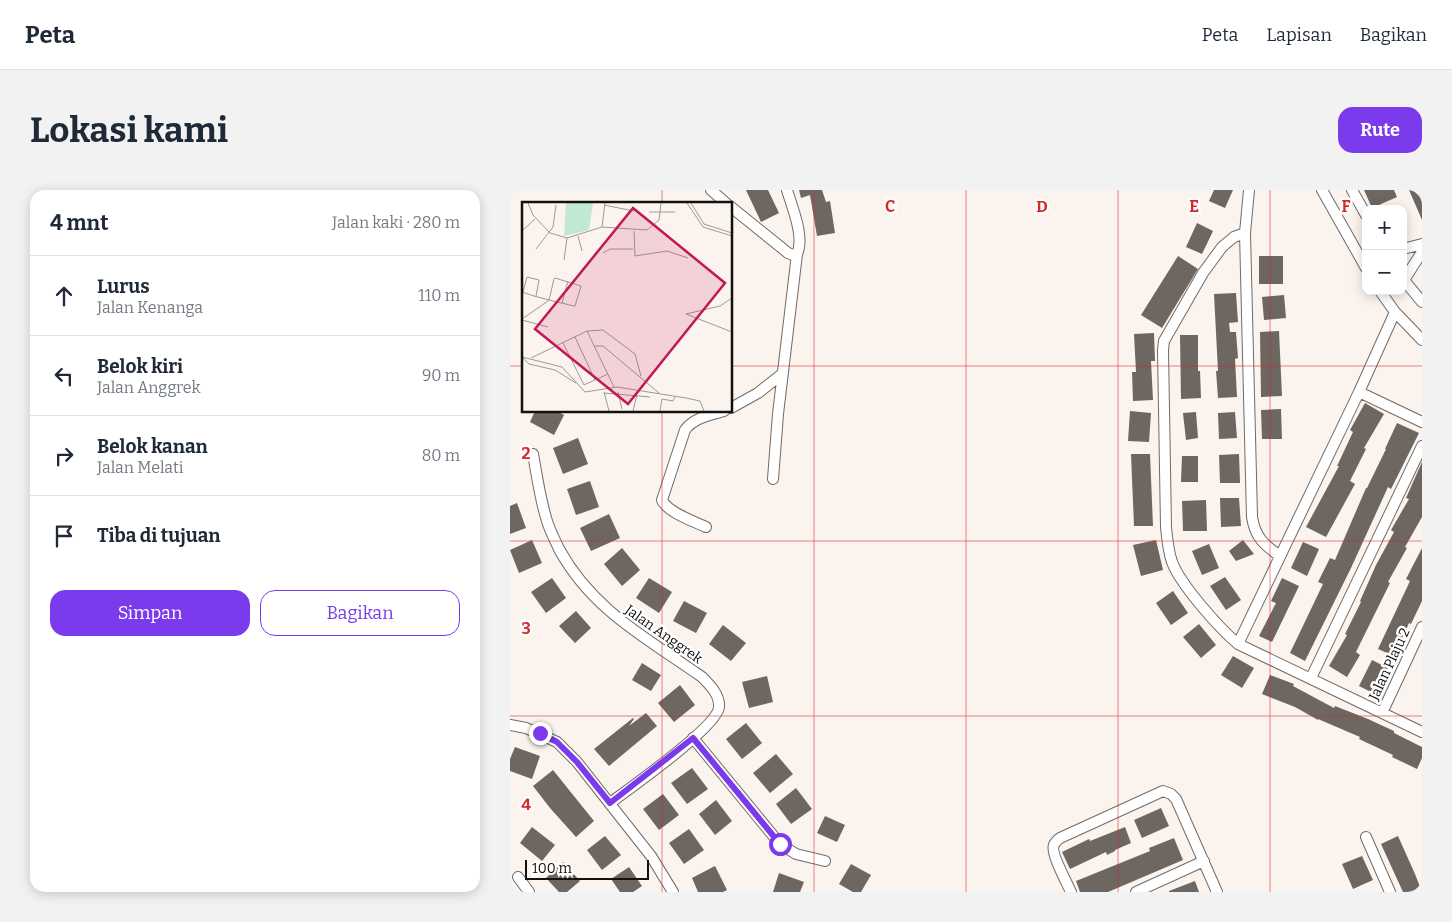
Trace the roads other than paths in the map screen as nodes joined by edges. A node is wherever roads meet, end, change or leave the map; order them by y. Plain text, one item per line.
1 (711, 190) edge
2 (787, 190) edge
3 (1249, 190) edge
4 (1322, 190) edge
5 (1352, 190) edge
6 (725, 202) edge
7 (732, 208) edge
8 (1362, 208) edge
9 (1245, 233) junction
10 (1422, 244) edge
11 (1407, 248) edge
12 (1422, 252) edge
13 (797, 254) junction
14 (1362, 261) edge
15 (1407, 274) edge
16 (1407, 285) edge
17 (1383, 295) edge
18 (1422, 302) edge
19 (1395, 312) junction
20 (1422, 340) edge
21 (782, 374) junction
22 (1359, 392) junction
23 (732, 407) edge
24 (721, 412) edge
25 (1422, 422) edge
26 (1422, 446) edge
27 (533, 454) dead end
28 (773, 479) dead end
29 (706, 527) dead end
30 (1280, 556) junction
31 (1422, 628) edge
32 (1238, 644) junction
33 (1311, 678) junction
34 (1382, 712) junction
35 (510, 725) edge
36 (1422, 732) edge
37 (693, 738) junction
38 (610, 803) junction
39 (1366, 837) dead end
40 (825, 861) dead end
41 (1204, 861) junction
42 (518, 877) dead end
43 (529, 892) edge
44 (673, 892) edge
45 (1071, 892) edge
46 (1136, 892) edge
47 (1218, 892) edge
48 (1390, 892) edge

1 - 6 street
2 - 13 street
3 - 9 street
4 - 14 street
5 - 8 street
7 - 13 street
9 - 30 street
9 - 32 street
10 - 11 street
12 - 15 street
13 - 21 street
16 - 18 street
17 - 19 street
19 - 20 street
19 - 22 street
21 - 23 street
21 - 28 street
22 - 25 street
22 - 30 street
24 - 29 street
26 - 33 street
27 - 37 street, Jalan Anggrek
30 - 32 street
31 - 34 street, Jalan Plaju 2
32 - 33 street
33 - 34 street
34 - 36 street
35 - 38 street
37 - 38 street, Jalan Anggrek
37 - 40 street
38 - 44 street
39 - 48 street
41 - 45 street
41 - 46 street
41 - 47 street
42 - 43 street

